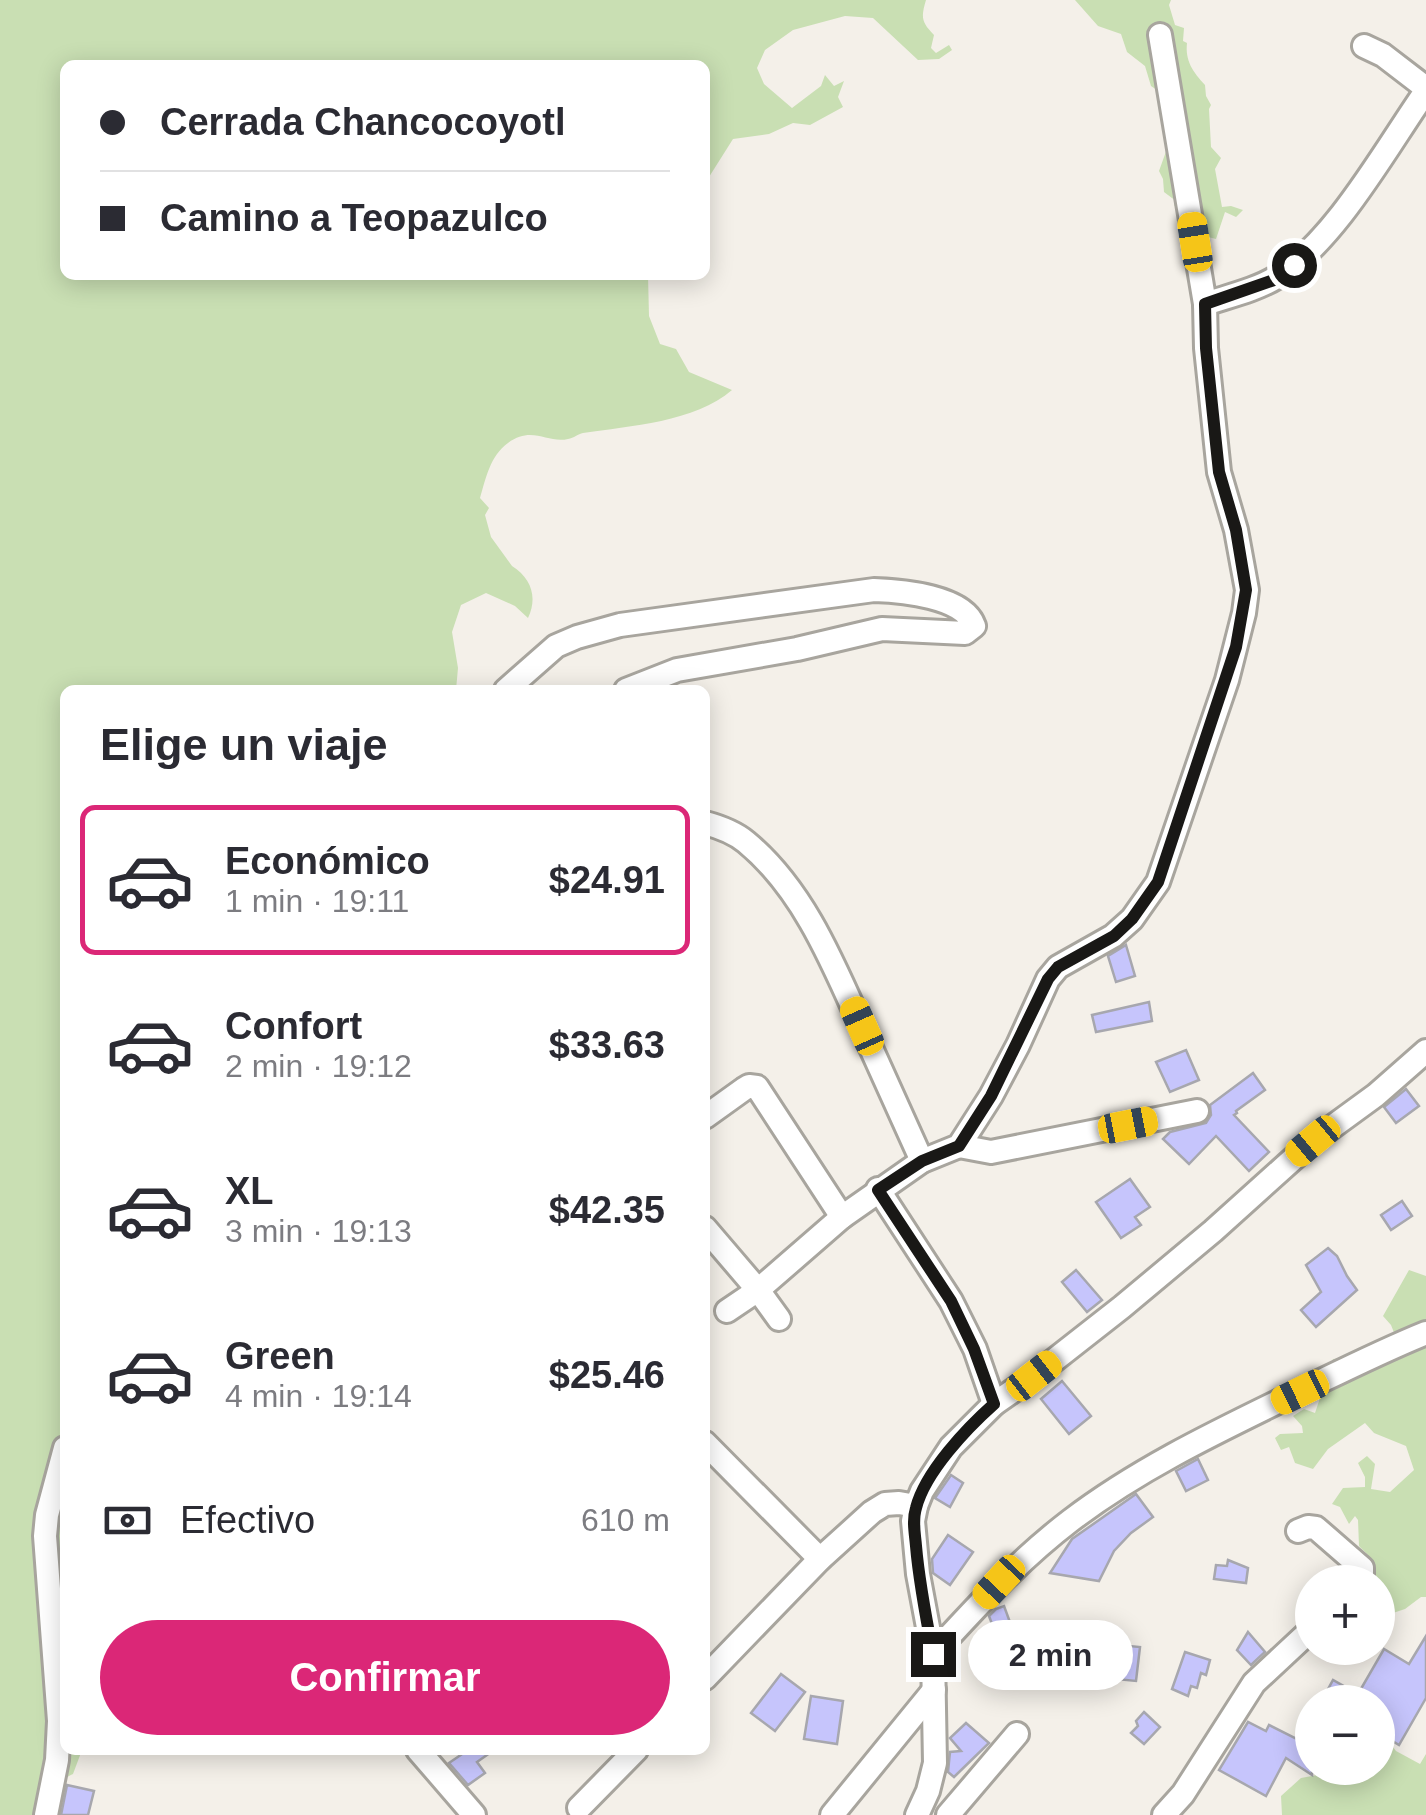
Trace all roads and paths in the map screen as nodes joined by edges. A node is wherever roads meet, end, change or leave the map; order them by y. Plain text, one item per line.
1 (1160, 36) dead end
2 (1364, 46) dead end
3 (1426, 89) edge
4 (1205, 304) junction
5 (512, 685) edge
6 (639, 685) edge
7 (710, 825) edge
8 (1426, 1052) edge
9 (1196, 1111) dead end
10 (710, 1114) edge
11 (959, 1146) junction
12 (922, 1161) junction
13 (878, 1190) junction
14 (839, 1213) junction
15 (710, 1234) edge
16 (758, 1290) junction
17 (727, 1311) dead end
18 (779, 1320) dead end
19 (1426, 1333) edge
20 (994, 1404) junction
21 (710, 1448) edge
22 (60, 1467) edge
23 (916, 1506) junction
24 (1298, 1531) dead end
25 (820, 1559) junction
26 (1359, 1565) edge
27 (1295, 1645) edge
28 (933, 1654) junction
29 (710, 1673) edge
30 (934, 1690) junction
31 (1017, 1734) dead end
32 (422, 1755) edge
33 (631, 1755) edge
34 (580, 1808) dead end
35 (46, 1815) edge
36 (474, 1815) edge
37 (832, 1815) edge
38 (918, 1815) edge
39 (948, 1815) edge
40 (1164, 1815) edge

1 - 4 street
2 - 3 street
3 - 4 street
4 - 11 street
5 - 6 street
7 - 12 street
8 - 20 street
9 - 11 street
10 - 14 street
11 - 12 street
12 - 13 street
13 - 14 street
13 - 20 street
14 - 16 street
15 - 16 street
16 - 17 street
16 - 18 street
19 - 28 street
20 - 23 street
21 - 25 street
22 - 35 street
23 - 25 street
23 - 28 street
24 - 26 street
25 - 29 street
27 - 40 street
28 - 30 street
30 - 37 street
30 - 38 street
31 - 39 street
32 - 36 street
33 - 34 street

